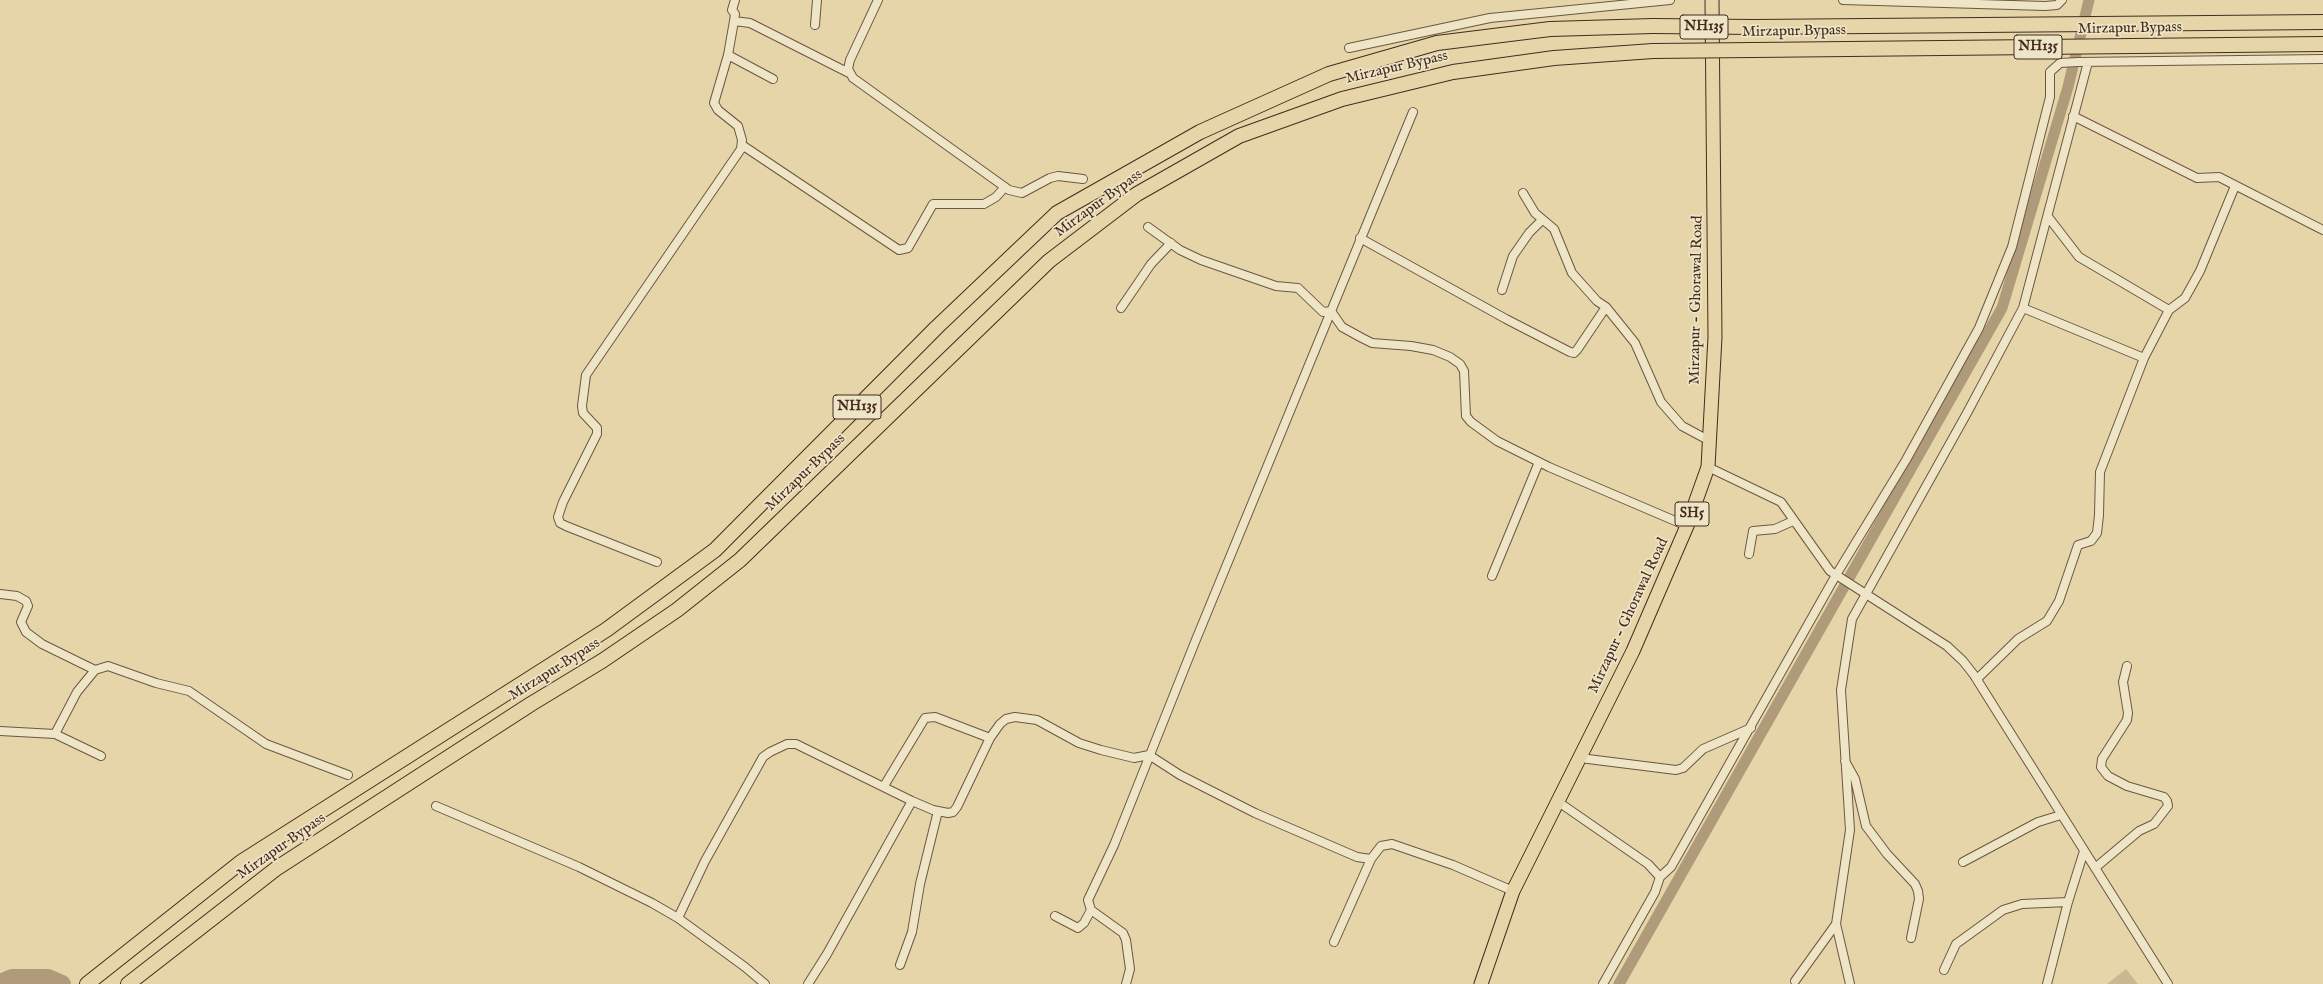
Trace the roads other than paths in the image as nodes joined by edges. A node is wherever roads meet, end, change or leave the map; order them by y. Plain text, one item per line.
1 (735, 0) edge
2 (817, 0) edge
3 (878, 0) edge
4 (1670, 0) edge
5 (1712, 0) edge
6 (1843, 0) edge
7 (2062, 0) edge
8 (734, 21) junction
9 (2323, 22) edge
10 (814, 25) dead end
11 (2323, 44) edge
12 (1349, 48) dead end
13 (728, 55) junction
14 (2323, 60) edge
15 (2088, 62) junction
16 (849, 73) junction
17 (773, 79) dead end
18 (1413, 112) dead end
19 (2073, 116) junction
20 (742, 145) junction
21 (1083, 179) dead end
22 (2235, 186) junction
23 (1005, 187) junction
24 (1523, 193) dead end
25 (2048, 218) junction
26 (1542, 220) junction
27 (1148, 227) dead end
28 (2323, 230) edge
29 (1360, 238) junction
30 (1171, 243) junction
31 (1502, 290) dead end
32 (1606, 307) junction
33 (1121, 308) dead end
34 (2023, 308) junction
35 (2168, 310) junction
36 (1331, 311) junction
37 (2144, 358) junction
38 (1710, 441) junction
39 (1540, 462) junction
40 (1708, 467) junction
41 (1793, 521) junction
42 (1688, 526) junction
43 (1749, 554) dead end
44 (656, 562) dead end
45 (1492, 576) dead end
46 (1839, 577) junction
47 (0, 594) edge
48 (1864, 594) junction
49 (2127, 666) dead end
50 (95, 670) junction
51 (1976, 678) junction
52 (1751, 728) junction
53 (0, 731) edge
54 (55, 734) junction
55 (990, 738) junction
56 (1149, 755) junction
57 (101, 756) dead end
58 (1580, 758) junction
59 (1844, 760) junction
60 (348, 775) dead end
61 (884, 786) junction
62 (1557, 801) junction
63 (912, 802) junction
64 (436, 806) dead end
65 (938, 811) junction
66 (2062, 815) junction
67 (2084, 851) junction
68 (1372, 859) junction
69 (1963, 862) dead end
70 (2095, 868) junction
71 (1660, 877) junction
72 (1513, 891) junction
73 (2068, 902) junction
74 (1091, 910) junction
75 (1055, 916) dead end
76 (678, 918) junction
77 (1836, 924) junction
78 (1911, 938) dead end
79 (1334, 942) dead end
80 (900, 965) dead end
81 (1944, 970) dead end
82 (1795, 981) dead end
83 (87, 984) edge
84 (128, 984) edge
85 (765, 984) edge
86 (808, 984) edge
87 (1126, 984) edge
88 (1481, 984) edge
89 (1603, 984) edge
90 (1850, 984) edge
91 (2047, 984) edge
92 (2168, 984) edge

1 - 8 street
2 - 10 street
3 - 16 street
4 - 12 street
5 - 38 main road, Mirzapur - Ghorawal Road / SH5
6 - 7 street
8 - 13 street
8 - 16 street
9 - 83 highway, Mirzapur Bypass / NH135, bridge
11 - 84 highway, Mirzapur Bypass / NH135, bridge
13 - 17 street
13 - 20 street
14 - 15 street
15 - 19 street
15 - 46 street
16 - 23 street
18 - 29 street
19 - 22 street
19 - 25 street
20 - 23 street
20 - 44 street
21 - 23 street
22 - 28 street
22 - 35 street
24 - 26 street
25 - 34 street
25 - 35 street
26 - 31 street
26 - 32 street
27 - 30 street
29 - 32 street
29 - 36 street
30 - 33 street
30 - 36 street
32 - 38 street
34 - 37 street
34 - 48 street
35 - 37 street
36 - 39 street
36 - 56 street
37 - 51 street
38 - 40 main road, Mirzapur - Ghorawal Road / SH5
39 - 42 street
39 - 45 street
40 - 41 street
40 - 42 main road, Mirzapur - Ghorawal Road / SH5
41 - 43 street
41 - 46 street
42 - 58 main road, Mirzapur - Ghorawal Road / SH5
46 - 48 street
46 - 52 street
47 - 50 street
48 - 51 street
48 - 59 street
49 - 70 street
50 - 54 street
50 - 60 street
51 - 66 street
52 - 58 street
52 - 71 street
53 - 54 street
54 - 57 street
55 - 56 street
55 - 61 street
55 - 65 street
56 - 68 street
56 - 74 street
58 - 62 main road, Mirzapur - Ghorawal Road / SH5
59 - 77 street
59 - 78 street
61 - 63 street
61 - 76 street
62 - 71 street
62 - 72 main road, Mirzapur - Ghorawal Road / SH5
63 - 65 street
63 - 86 street
64 - 76 street
65 - 80 street
66 - 67 street
66 - 69 street
67 - 70 street
67 - 73 street
68 - 72 street
68 - 79 street
70 - 92 street
71 - 89 street
72 - 88 main road, Mirzapur - Ghorawal Road / SH5
73 - 81 street
73 - 91 street
74 - 75 street
74 - 87 street
76 - 85 street
77 - 82 street
77 - 90 street

